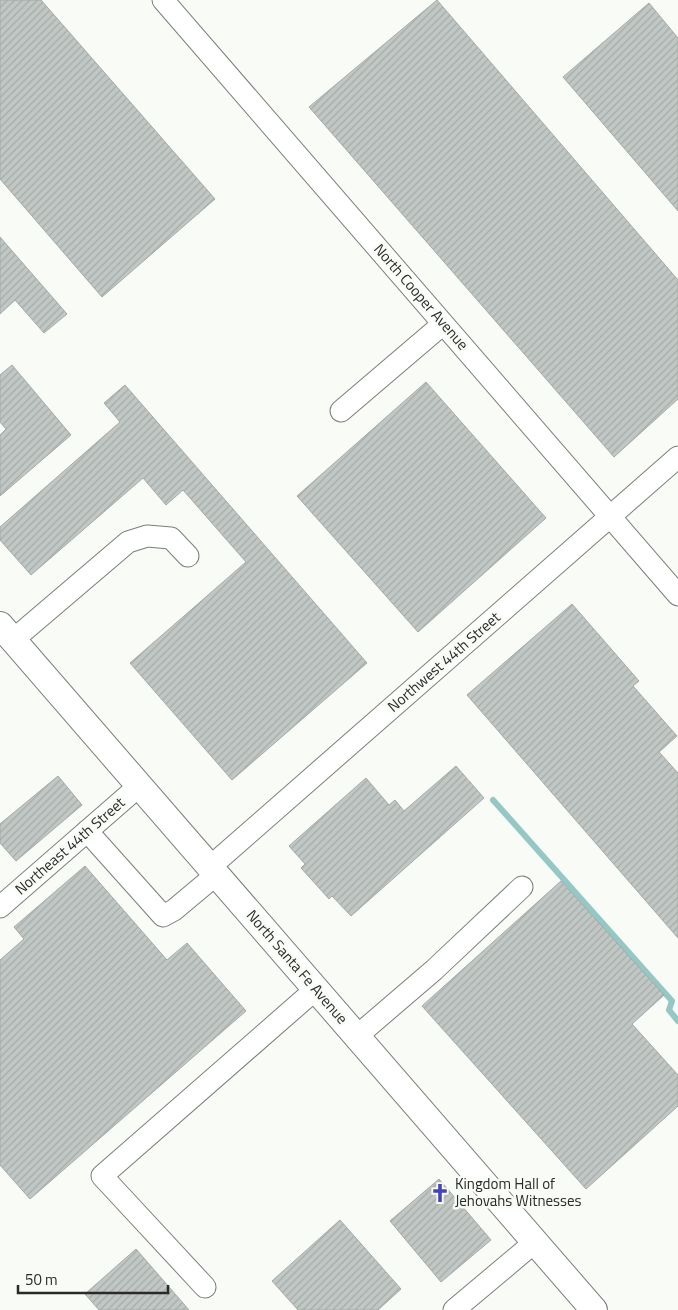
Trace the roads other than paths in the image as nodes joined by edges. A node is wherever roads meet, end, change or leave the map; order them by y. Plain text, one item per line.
1 (163, 0) edge
2 (443, 324) junction
3 (341, 411) dead end
4 (678, 458) edge
5 (610, 517) junction
6 (188, 556) dead end
7 (678, 595) edge
8 (6, 633) edge
9 (139, 786) junction
10 (87, 831) junction
11 (214, 871) junction
12 (522, 887) dead end
13 (0, 907) edge
14 (316, 989) junction
15 (357, 1036) junction
16 (535, 1242) junction
17 (205, 1287) dead end
18 (454, 1310) edge
19 (594, 1310) edge

1 - 2 street, North Cooper Avenue
2 - 3 street
2 - 5 street, North Cooper Avenue
4 - 5 street, Northwest 44th Street
5 - 7 street, North Cooper Avenue
5 - 11 street, Northwest 44th Street
6 - 8 street
8 - 9 main road, North Santa Fe Avenue
9 - 10 street, Northeast 44th Street
9 - 11 main road, North Santa Fe Avenue
10 - 11 street, Northwest 44th Street
10 - 13 street, Northeast 44th Street
11 - 14 main road, North Santa Fe Avenue
12 - 15 street
14 - 15 main road, North Santa Fe Avenue
14 - 17 street
15 - 16 main road, North Santa Fe Avenue
16 - 18 street
16 - 19 main road, North Santa Fe Avenue

